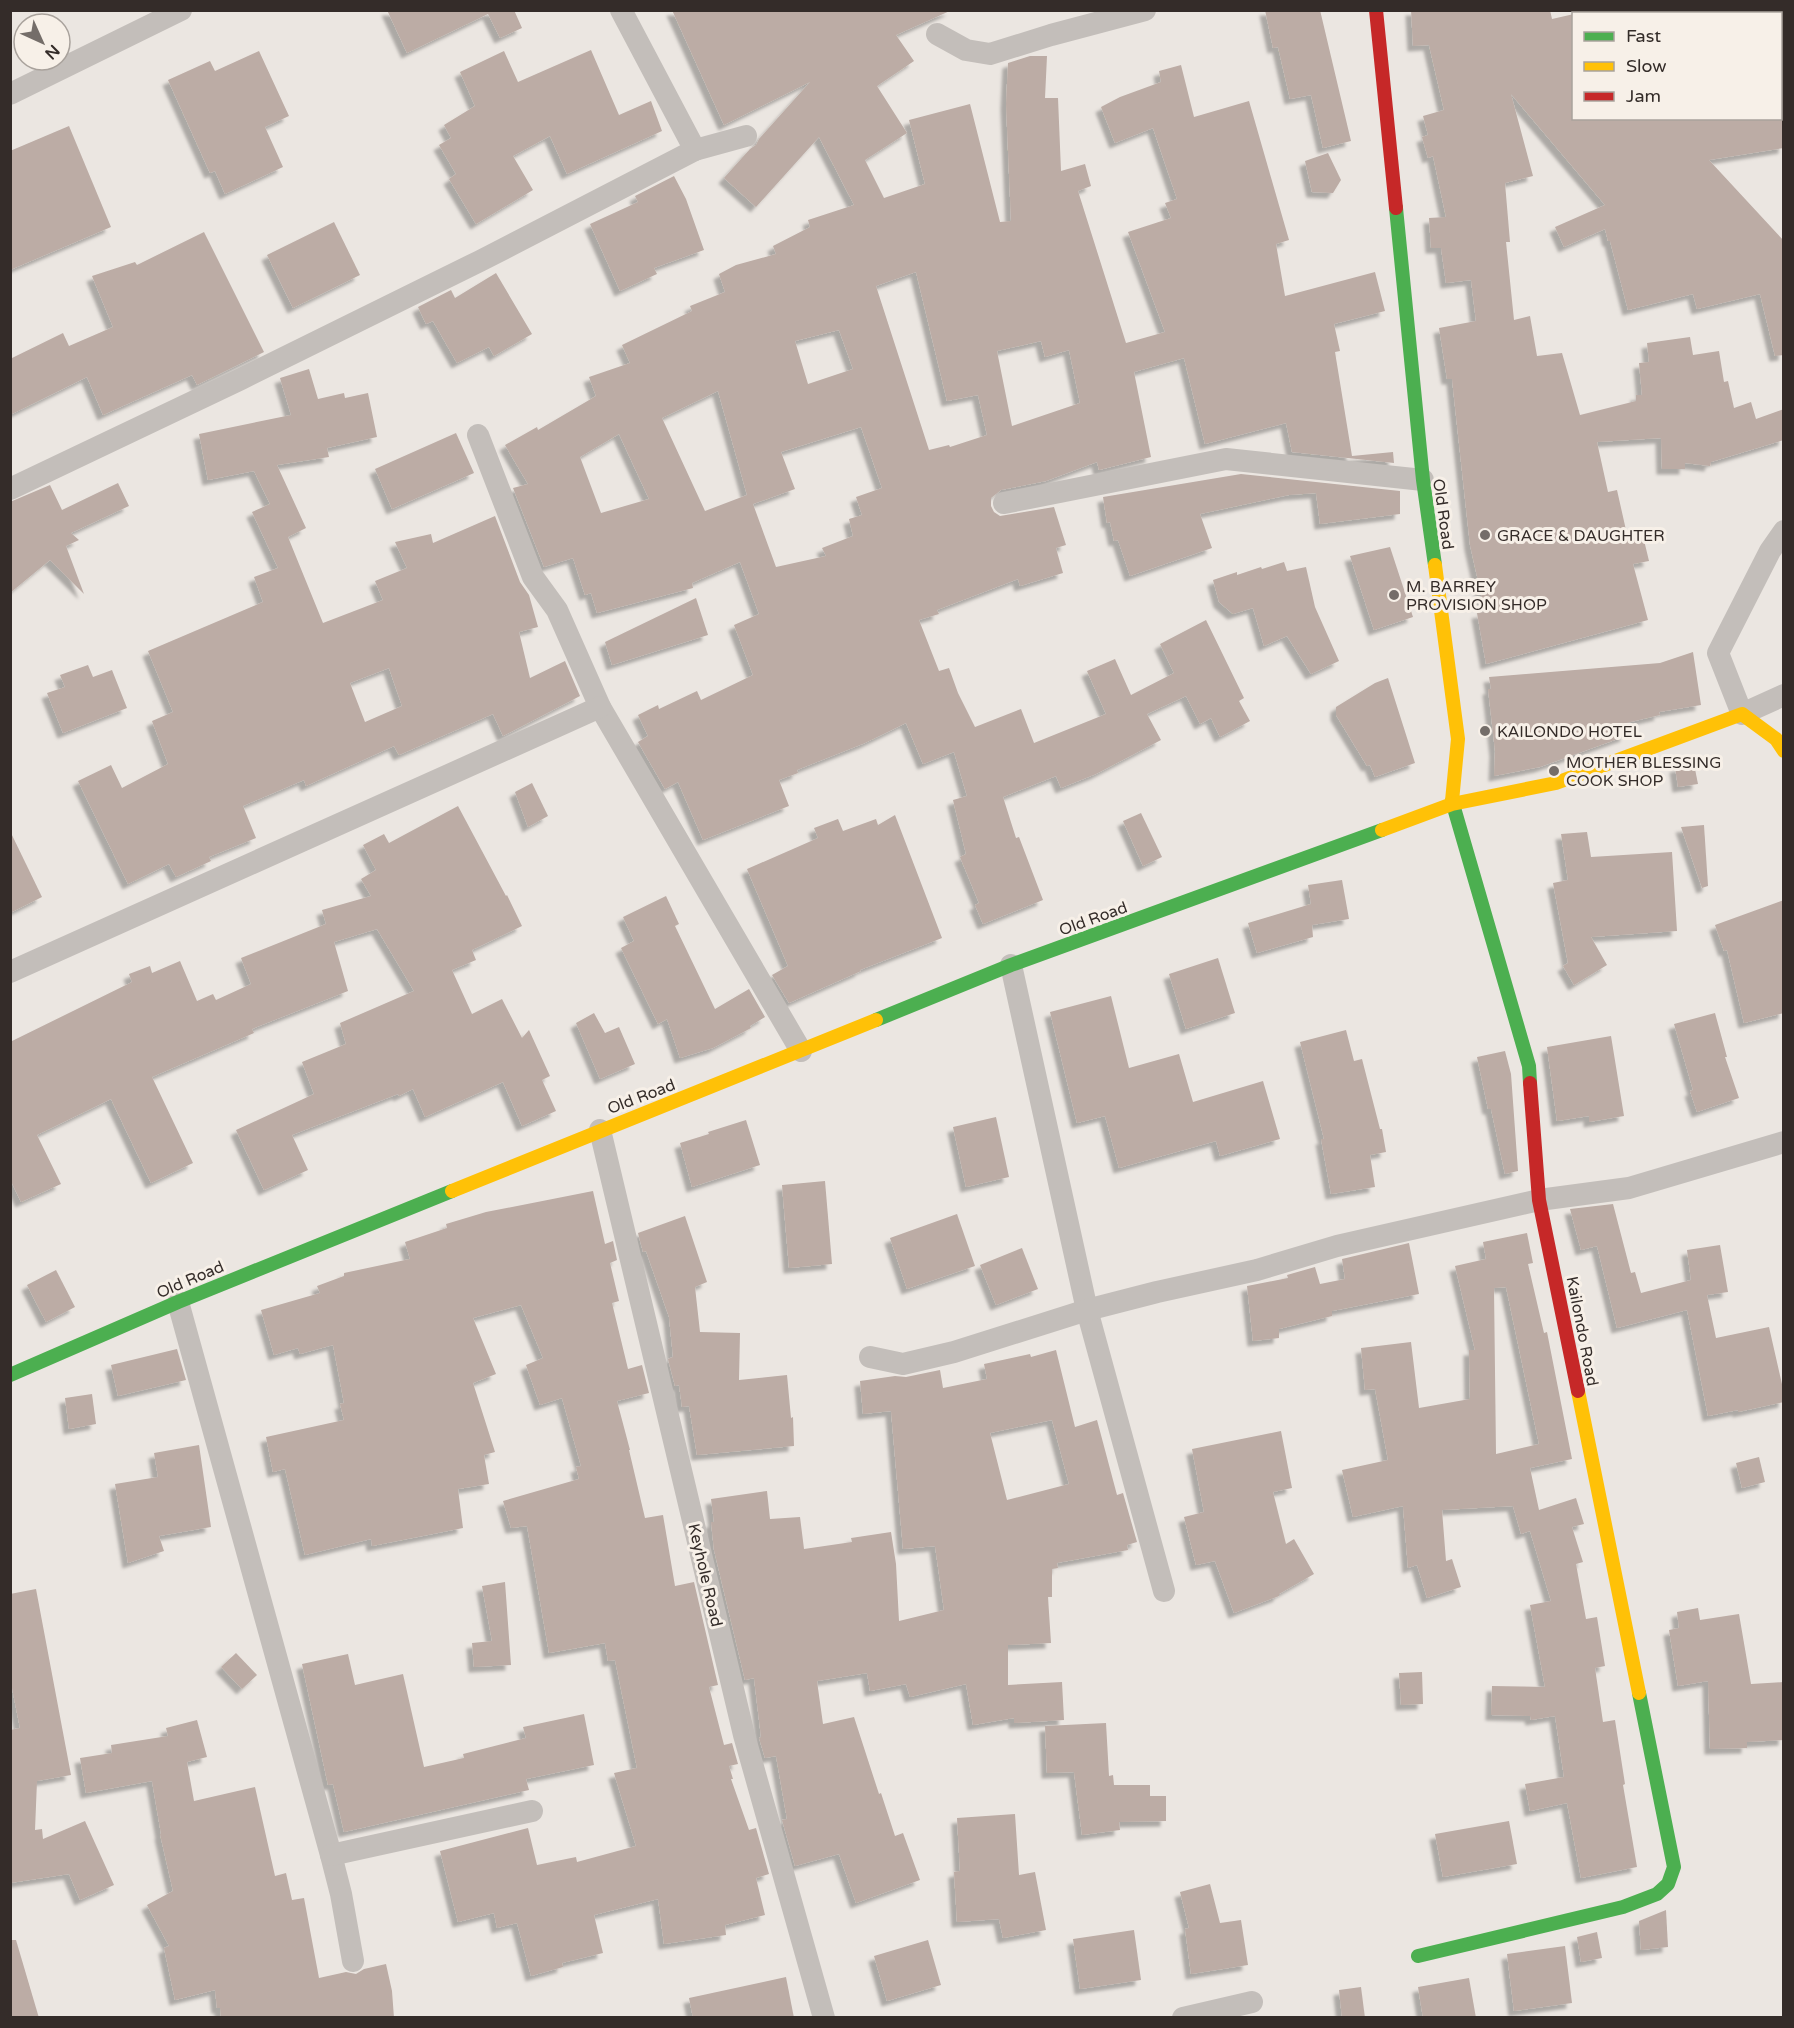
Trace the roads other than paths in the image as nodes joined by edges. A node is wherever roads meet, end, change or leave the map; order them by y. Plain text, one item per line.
1 (181, 10) edge
2 (621, 10) edge
3 (1145, 10) edge
4 (1376, 10) edge
5 (937, 34) dead end
6 (10, 94) edge
7 (746, 136) dead end
8 (695, 150) junction
9 (478, 435) dead end
10 (1423, 480) junction
11 (10, 489) edge
12 (1004, 503) dead end
13 (1784, 531) edge
14 (1784, 695) edge
15 (600, 707) junction
16 (1742, 714) junction
17 (1784, 751) edge
18 (1452, 804) junction
19 (1011, 965) junction
20 (10, 972) edge
21 (801, 1052) junction
22 (600, 1130) junction
23 (1784, 1142) edge
24 (1539, 1200) junction
25 (177, 1302) junction
26 (1087, 1310) junction
27 (870, 1357) dead end
28 (10, 1375) edge
29 (1164, 1591) dead end
30 (532, 1812) dead end
31 (331, 1855) junction
32 (1418, 1956) dead end
33 (352, 1961) dead end
34 (1252, 2002) dead end
35 (824, 2018) edge
36 (1183, 2018) edge

1 - 6 street
2 - 8 street
3 - 5 street
4 - 10 street, Old Road
7 - 8 street
8 - 11 street
9 - 15 street
10 - 12 street
10 - 18 street, Old Road
13 - 16 street
14 - 16 street
15 - 20 street
15 - 21 street
16 - 17 street
16 - 18 street
18 - 19 street, Old Road
18 - 24 street, Kailondo Road
19 - 21 street, Old Road
19 - 26 street
21 - 22 street, Old Road
22 - 25 street, Old Road
22 - 35 street, Keyhole Road
23 - 24 street
24 - 26 street
24 - 32 street, Kailondo Road
25 - 28 street, Old Road
25 - 31 street
26 - 27 street
26 - 29 street
30 - 31 street
31 - 33 street
34 - 36 street

